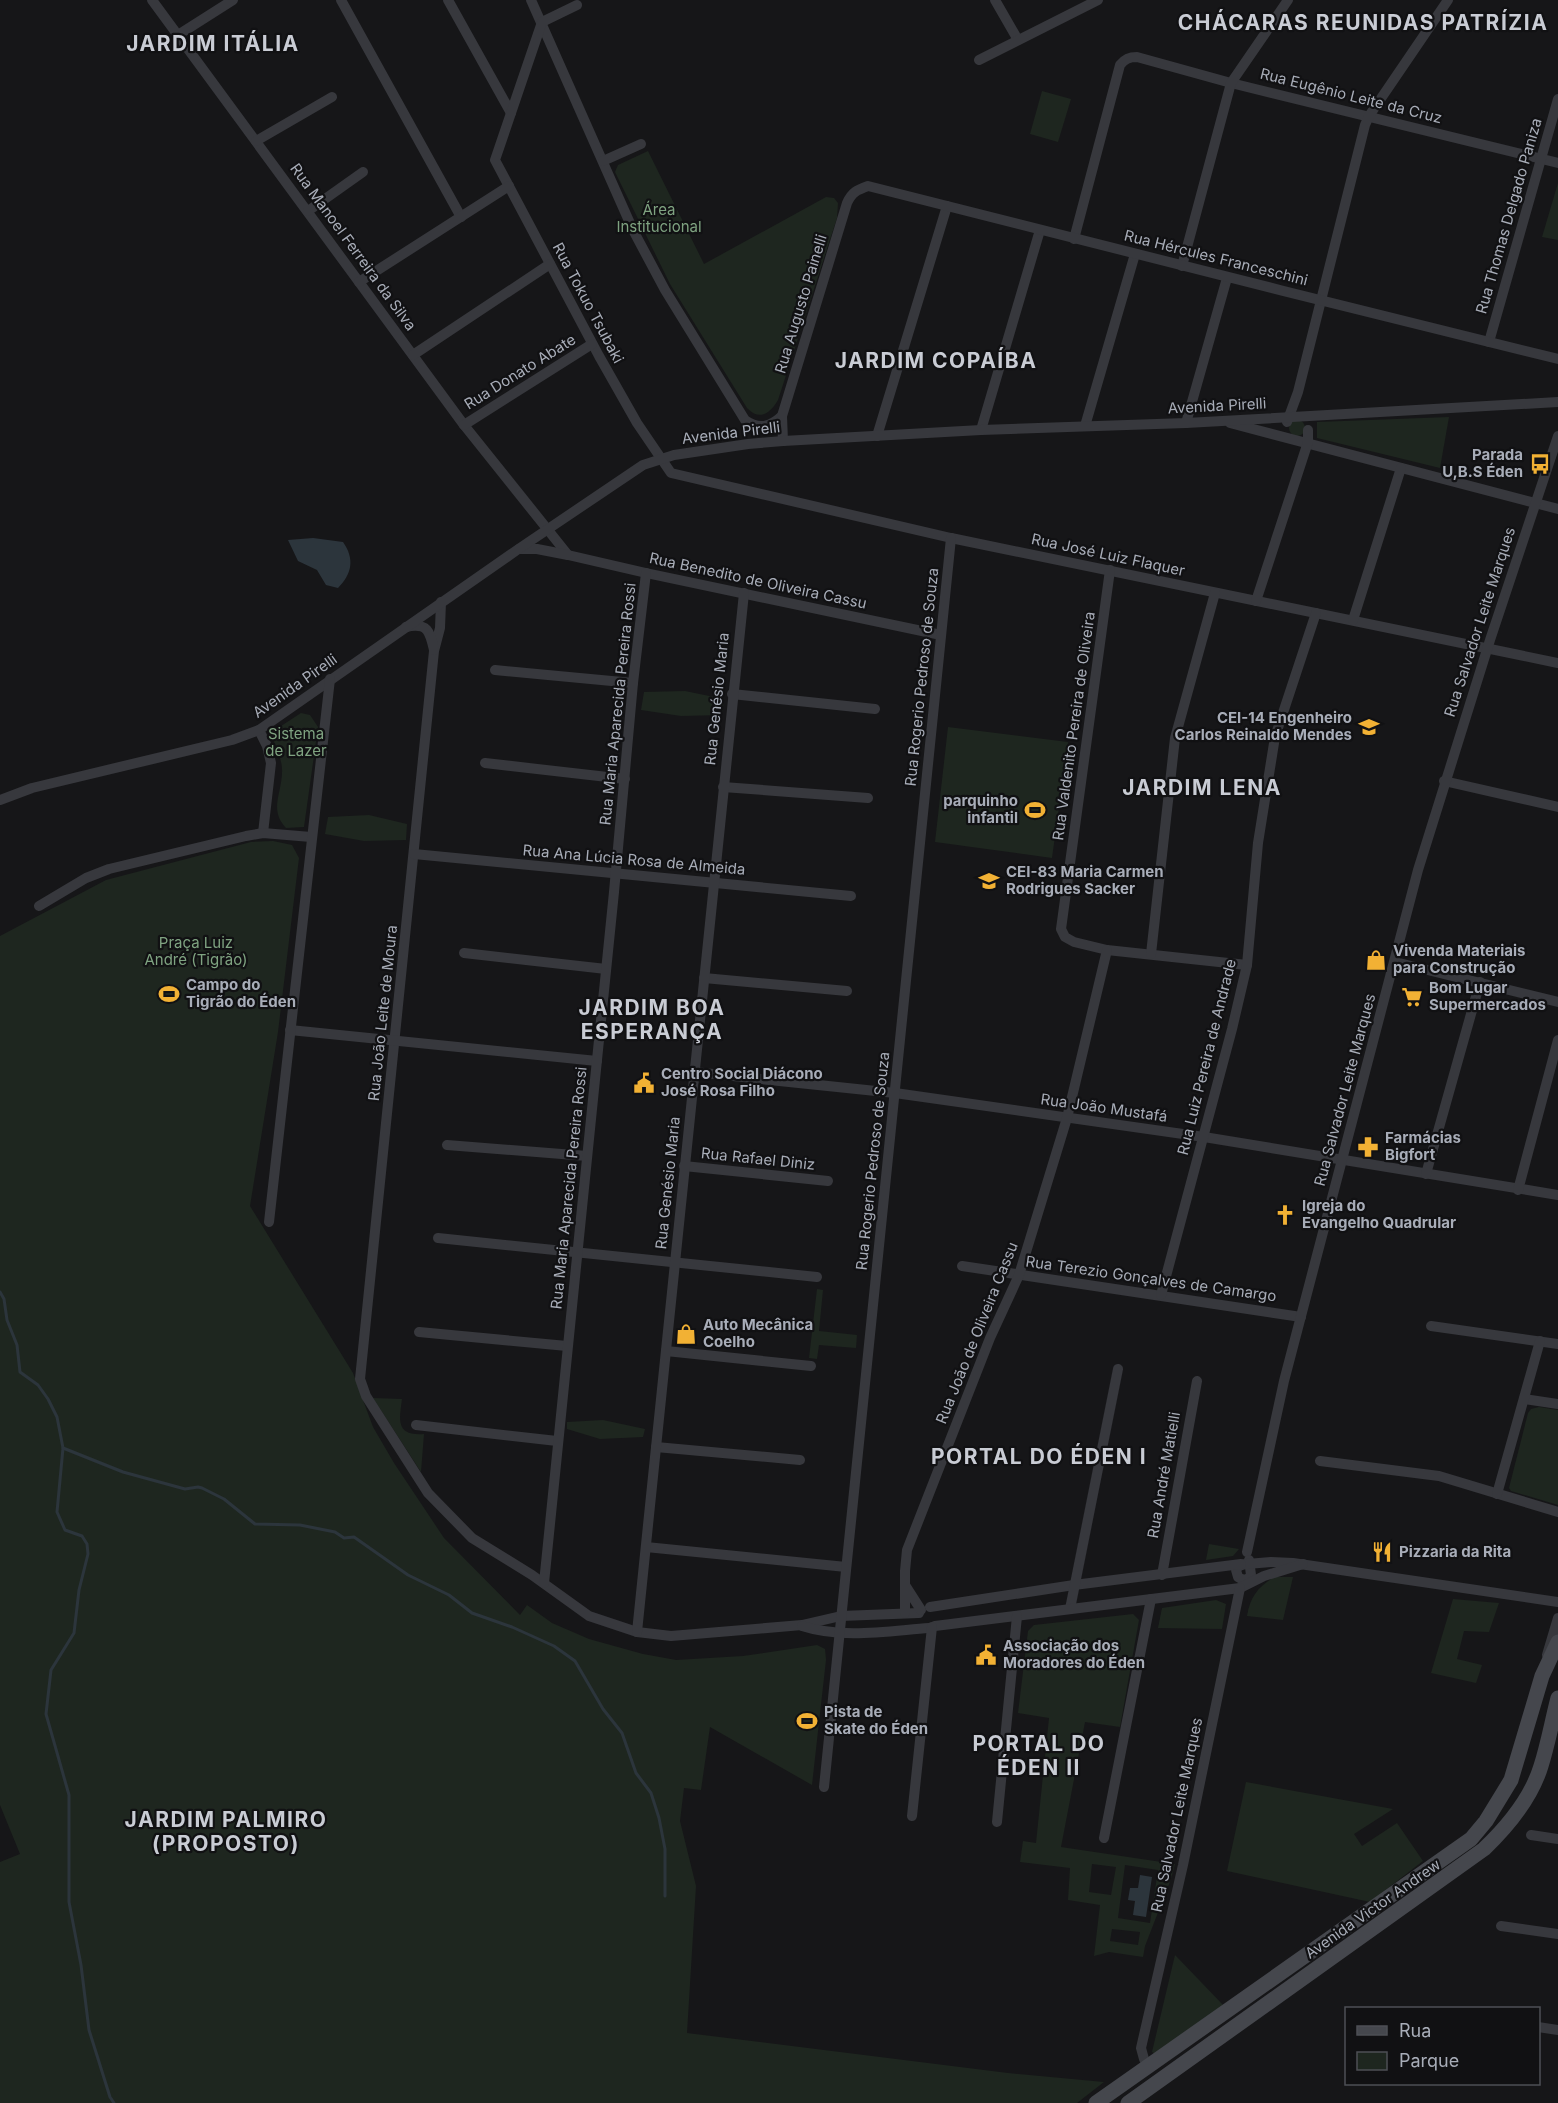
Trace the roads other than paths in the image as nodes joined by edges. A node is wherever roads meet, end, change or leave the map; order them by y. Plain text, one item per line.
1 (152, 0) edge
2 (233, 0) edge
3 (341, 0) edge
4 (448, 0) edge
5 (531, 0) edge
6 (996, 0) edge
7 (1098, 0) edge
8 (1287, 0) edge
9 (1449, 0) edge
10 (577, 5) dead end
11 (542, 22) junction
12 (178, 35) junction
13 (1018, 40) junction
14 (979, 60) dead end
15 (1231, 83) junction
16 (332, 97) dead end
17 (1558, 99) edge
18 (511, 113) junction
19 (1369, 116) junction
20 (256, 141) junction
21 (641, 144) dead end
22 (1540, 158) junction
23 (603, 161) junction
24 (1558, 163) edge
25 (363, 172) dead end
26 (509, 186) junction
27 (868, 186) joint
28 (946, 206) junction
29 (308, 211) junction
30 (461, 217) junction
31 (1040, 230) junction
32 (1074, 239) junction
33 (1135, 254) junction
34 (550, 264) junction
35 (1182, 266) junction
36 (1227, 278) junction
37 (359, 282) junction
38 (1322, 299) junction
39 (1489, 342) junction
40 (592, 344) junction
41 (413, 355) junction
42 (1558, 359) edge
43 (1298, 392) junction
44 (1558, 402) edge
45 (782, 416) junction
46 (745, 420) junction
47 (1218, 420) junction
48 (1299, 421) junction
49 (1186, 423) junction
50 (464, 425) junction
51 (1084, 426) junction
52 (981, 430) junction
53 (877, 436) junction
54 (1558, 436) edge
55 (1295, 439) junction
56 (783, 441) junction
57 (1308, 442) junction
58 (748, 444) junction
59 (660, 458) junction
60 (1401, 468) junction
61 (1534, 502) junction
62 (1558, 509) edge
63 (544, 531) junction
64 (951, 538) junction
65 (517, 550) junction
66 (565, 554) junction
67 (1110, 570) junction
68 (646, 573) junction
69 (744, 593) junction
70 (1215, 593) junction
71 (1256, 601) junction
72 (441, 602) junction
73 (1316, 613) junction
74 (1353, 620) junction
75 (404, 628) junction
76 (941, 635) junction
77 (1487, 649) junction
78 (434, 651) junction
79 (1558, 663) edge
80 (495, 670) dead end
81 (330, 679) junction
82 (633, 683) junction
83 (732, 694) junction
84 (875, 708) dead end
85 (259, 730) junction
86 (485, 764) dead end
87 (624, 779) junction
88 (1444, 782) junction
89 (723, 788) junction
90 (868, 798) dead end
91 (0, 800) edge
92 (1558, 807) edge
93 (263, 833) junction
94 (311, 837) junction
95 (414, 854) junction
96 (616, 873) junction
97 (713, 882) junction
98 (851, 896) dead end
99 (39, 906) dead end
100 (1107, 950) junction
101 (464, 953) dead end
102 (1151, 954) junction
103 (1395, 962) junction
104 (1247, 965) junction
105 (606, 969) junction
106 (704, 978) junction
107 (1480, 982) junction
108 (847, 991) dead end
109 (1558, 1002) edge
110 (290, 1030) junction
111 (1558, 1040) edge
112 (396, 1041) junction
113 (597, 1061) junction
114 (694, 1072) junction
115 (895, 1093) junction
116 (1067, 1118) junction
117 (1204, 1137) junction
118 (447, 1145) dead end
119 (587, 1156) junction
120 (1342, 1160) junction
121 (684, 1166) junction
122 (1426, 1173) junction
123 (828, 1181) dead end
124 (1518, 1190) junction
125 (1558, 1195) edge
126 (269, 1222) dead end
127 (438, 1238) dead end
128 (577, 1252) junction
129 (675, 1262) junction
130 (962, 1266) dead end
131 (1019, 1275) junction
132 (817, 1277) dead end
133 (1161, 1295) junction
134 (1300, 1317) junction
135 (1431, 1326) dead end
136 (419, 1332) dead end
137 (1540, 1341) junction
138 (1558, 1344) edge
139 (567, 1346) junction
140 (666, 1351) junction
141 (811, 1366) dead end
142 (1118, 1369) dead end
143 (1197, 1381) dead end
144 (1524, 1399) junction
145 (1558, 1404) edge
146 (416, 1425) dead end
147 (557, 1441) junction
148 (656, 1447) junction
149 (800, 1460) dead end
150 (1320, 1461) dead end
151 (1497, 1494) junction
152 (1558, 1512) edge
153 (646, 1547) junction
154 (547, 1555) junction
155 (1303, 1564) junction
156 (846, 1567) junction
157 (1244, 1568) junction
158 (532, 1575) junction
159 (1161, 1575) junction
160 (544, 1583) junction
161 (905, 1585) junction
162 (1074, 1585) junction
163 (1240, 1588) junction
164 (1151, 1599) junction
165 (1558, 1602) edge
166 (1070, 1609) junction
167 (923, 1610) junction
168 (905, 1613) junction
169 (841, 1616) junction
170 (1017, 1616) junction
171 (1558, 1618) edge
172 (802, 1626) junction
173 (932, 1627) junction
174 (637, 1632) junction
175 (839, 1633) junction
176 (1558, 1642) edge
177 (1542, 1676) junction
178 (1558, 1698) edge
179 (1535, 1701) junction
180 (1547, 1747) junction
181 (824, 1787) dead end
182 (912, 1816) dead end
183 (997, 1822) dead end
184 (1531, 1835) dead end
185 (1104, 1838) dead end
186 (1558, 1839) edge
187 (1502, 1926) dead end
188 (1558, 1934) edge
189 (1540, 2027) edge
190 (1558, 2030) edge
191 (1142, 2048) junction
192 (1149, 2066) junction
193 (1175, 2070) junction
194 (1134, 2077) junction
195 (1096, 2103) edge
196 (1128, 2103) edge

1 - 12 street, Rua Manoel Ferreira da Silva
2 - 12 street
3 - 30 street
4 - 18 street
5 - 11 street
6 - 13 street
7 - 13 street
8 - 15 street
9 - 19 street
10 - 11 street
11 - 18 street
11 - 23 street
12 - 20 street, Rua Manoel Ferreira da Silva
13 - 14 street
15 - 19 street, Rua Eugênio Leite da Cruz
15 - 32 street, Rua Eugênio Leite da Cruz
15 - 35 street
16 - 20 street
17 - 22 street, Rua Thomas Delgado Paniza
18 - 26 street, Rua Tokuo Tsubaki
19 - 22 street, Rua Eugênio Leite da Cruz
19 - 38 street
20 - 29 street, Rua Manoel Ferreira da Silva
21 - 23 street
22 - 24 street, Rua Eugênio Leite da Cruz
22 - 39 street, Rua Thomas Delgado Paniza
23 - 46 street
25 - 29 street
26 - 30 street
26 - 34 street, Rua Tokuo Tsubaki
27 - 28 street, Rua Hércules Franceschini
27 - 45 street, Rua Augusto Painelli
28 - 31 street, Rua Hércules Franceschini
28 - 53 street
29 - 37 street, Rua Manoel Ferreira da Silva
30 - 37 street
31 - 32 street, Rua Hércules Franceschini
31 - 52 street
32 - 33 street, Rua Hércules Franceschini
33 - 35 street, Rua Hércules Franceschini
33 - 51 street
34 - 40 street, Rua Tokuo Tsubaki
34 - 41 street
35 - 36 street, Rua Hércules Franceschini
36 - 38 street, Rua Hércules Franceschini
36 - 49 street
37 - 41 street, Rua Manoel Ferreira da Silva
38 - 39 street, Rua Hércules Franceschini
38 - 43 street
39 - 42 street, Rua Hércules Franceschini
40 - 50 street, Rua Donato Abate
40 - 59 street, Rua Tokuo Tsubaki
41 - 50 street, Rua Manoel Ferreira da Silva
43 - 48 street
43 - 48 street
44 - 48 street, Avenida Pirelli
45 - 46 street
45 - 56 street, Rua Augusto Painelli
46 - 58 street
47 - 48 street, Avenida Pirelli
47 - 49 street, Avenida Pirelli
47 - 55 street
48 - 55 street
48 - 55 street
48 - 57 street
49 - 51 street, Avenida Pirelli
50 - 63 street, Rua Manoel Ferreira da Silva
51 - 52 street, Avenida Pirelli
52 - 53 street, Avenida Pirelli
53 - 56 street, Avenida Pirelli
54 - 61 street, Rua Salvador Leite Marques
55 - 57 street
56 - 58 street, Avenida Pirelli
57 - 60 street
57 - 71 street
58 - 59 street, Avenida Pirelli
59 - 63 street, Avenida Pirelli
59 - 64 street, Rua José Luiz Flaquer
60 - 61 street
60 - 74 street
61 - 62 street
61 - 77 street, Rua Salvador Leite Marques
63 - 65 street, Avenida Pirelli
63 - 66 street
64 - 67 street, Rua José Luiz Flaquer
64 - 76 street, Rua Rogerio Pedroso de Souza
65 - 66 street, Rua Benedito de Oliveira Cassu
65 - 72 street, Avenida Pirelli
66 - 68 street, Rua Benedito de Oliveira Cassu
67 - 70 street, Rua José Luiz Flaquer
67 - 100 street, Rua Valdenito Pereira de Oliveira
68 - 69 street, Rua Benedito de Oliveira Cassu
68 - 82 street, Rua Maria Aparecida Pereira Rossi
69 - 76 street, Rua Benedito de Oliveira Cassu
69 - 83 street, Rua Genésio Maria
70 - 71 street, Rua José Luiz Flaquer
70 - 102 street
71 - 73 street, Rua José Luiz Flaquer
72 - 75 street, Avenida Pirelli
72 - 78 street, Rua João Leite de Moura
73 - 74 street, Rua José Luiz Flaquer
73 - 104 street, Rua Luiz Pereira de Andrade
74 - 77 street, Rua José Luiz Flaquer
75 - 78 street
75 - 81 street, Avenida Pirelli
76 - 115 street, Rua Rogerio Pedroso de Souza
77 - 79 street, Rua José Luiz Flaquer
77 - 88 street, Rua Salvador Leite Marques
78 - 95 street, Rua João Leite de Moura
80 - 82 street
81 - 85 street, Avenida Pirelli
81 - 94 street
82 - 87 street, Rua Maria Aparecida Pereira Rossi
83 - 84 street
83 - 89 street, Rua Genésio Maria
85 - 91 street, Avenida Pirelli
85 - 93 street
86 - 87 street
87 - 96 street, Rua Maria Aparecida Pereira Rossi
88 - 92 street
88 - 103 street, Rua Salvador Leite Marques
89 - 90 street
89 - 97 street, Rua Genésio Maria
93 - 94 street
93 - 99 street
94 - 110 street
95 - 96 street, Rua Ana Lúcia Rosa de Almeida
95 - 112 street, Rua João Leite de Moura
96 - 97 street, Rua Ana Lúcia Rosa de Almeida
96 - 105 street, Rua Maria Aparecida Pereira Rossi
97 - 98 street, Rua Ana Lúcia Rosa de Almeida
97 - 106 street, Rua Genésio Maria
100 - 102 street
100 - 116 street, Rua João de Oliveira Cassu
101 - 105 street
102 - 104 street
103 - 107 street
103 - 120 street, Rua Salvador Leite Marques
104 - 117 street, Rua Luiz Pereira de Andrade
105 - 113 street, Rua Maria Aparecida Pereira Rossi
106 - 108 street
106 - 114 street, Rua Genésio Maria
107 - 109 street
107 - 122 street
110 - 112 street
110 - 126 street
111 - 124 street
112 - 113 street
112 - 158 street, Rua João Leite de Moura
113 - 119 street, Rua Maria Aparecida Pereira Rossi
114 - 115 street, Rua João Mustafá
114 - 121 street, Rua Genésio Maria
115 - 116 street, Rua João Mustafá
115 - 156 street, Rua Rogerio Pedroso de Souza
116 - 117 street, Rua João Mustafá
116 - 131 street, Rua João de Oliveira Cassu
117 - 120 street, Rua João Mustafá
117 - 133 street, Rua Luiz Pereira de Andrade
118 - 119 street
119 - 128 street, Rua Maria Aparecida Pereira Rossi
120 - 122 street, Rua João Mustafá
120 - 134 street, Rua Salvador Leite Marques
121 - 123 street, Rua Rafael Diniz
121 - 129 street, Rua Genésio Maria
122 - 124 street, Rua João Mustafá
124 - 125 street, Rua João Mustafá
127 - 128 street
128 - 129 street
128 - 139 street, Rua Maria Aparecida Pereira Rossi
129 - 132 street
129 - 140 street, Rua Genésio Maria
130 - 131 street, Rua Terezio Gonçalves de Camargo
131 - 133 street, Rua Terezio Gonçalves de Camargo
131 - 161 street, Rua João de Oliveira Cassu
133 - 134 street, Rua Terezio Gonçalves de Camargo
134 - 157 street, Rua Salvador Leite Marques
135 - 137 street
136 - 139 street
137 - 138 street
137 - 144 street
139 - 147 street, Rua Maria Aparecida Pereira Rossi
140 - 141 street
140 - 148 street, Rua Genésio Maria
142 - 162 street
143 - 159 street, Rua André Matielli
144 - 145 street
144 - 151 street
146 - 147 street
147 - 154 street, Rua Maria Aparecida Pereira Rossi
148 - 149 street
148 - 153 street, Rua Genésio Maria
150 - 151 street
151 - 152 street
153 - 156 street
153 - 174 street, Rua Genésio Maria
154 - 158 street
154 - 160 street, Rua Maria Aparecida Pereira Rossi
155 - 157 street
155 - 163 street
155 - 165 street
156 - 169 street, Rua Rogerio Pedroso de Souza
157 - 159 street
157 - 163 street, Rua Salvador Leite Marques
158 - 160 street
159 - 162 street
160 - 174 street
161 - 167 street
161 - 168 street, Rua João de Oliveira Cassu
162 - 166 street
162 - 167 street
163 - 164 street
163 - 191 street, Rua Salvador Leite Marques
164 - 166 street
164 - 185 street
166 - 170 street
167 - 168 street
167 - 173 street
167 - 173 street
168 - 169 street
169 - 172 street
169 - 175 street, Rua Rogerio Pedroso de Souza
170 - 173 street
170 - 183 street
171 - 177 street
172 - 174 street
172 - 175 street
173 - 175 street
173 - 182 street
175 - 181 street, Rua Rogerio Pedroso de Souza
176 - 177 main road, Avenida Victor Andrew
177 - 179 main road, Avenida Victor Andrew
178 - 180 main road, Avenida Victor Andrew
179 - 180 main road
179 - 192 main road, Avenida Victor Andrew
180 - 193 main road, Avenida Victor Andrew
184 - 186 street
187 - 188 street
189 - 190 street
191 - 192 street
191 - 194 street, Rua Salvador Leite Marques
192 - 193 main road
192 - 194 main road, Avenida Victor Andrew
193 - 196 main road, Avenida Victor Andrew
194 - 195 main road, Avenida Victor Andrew

